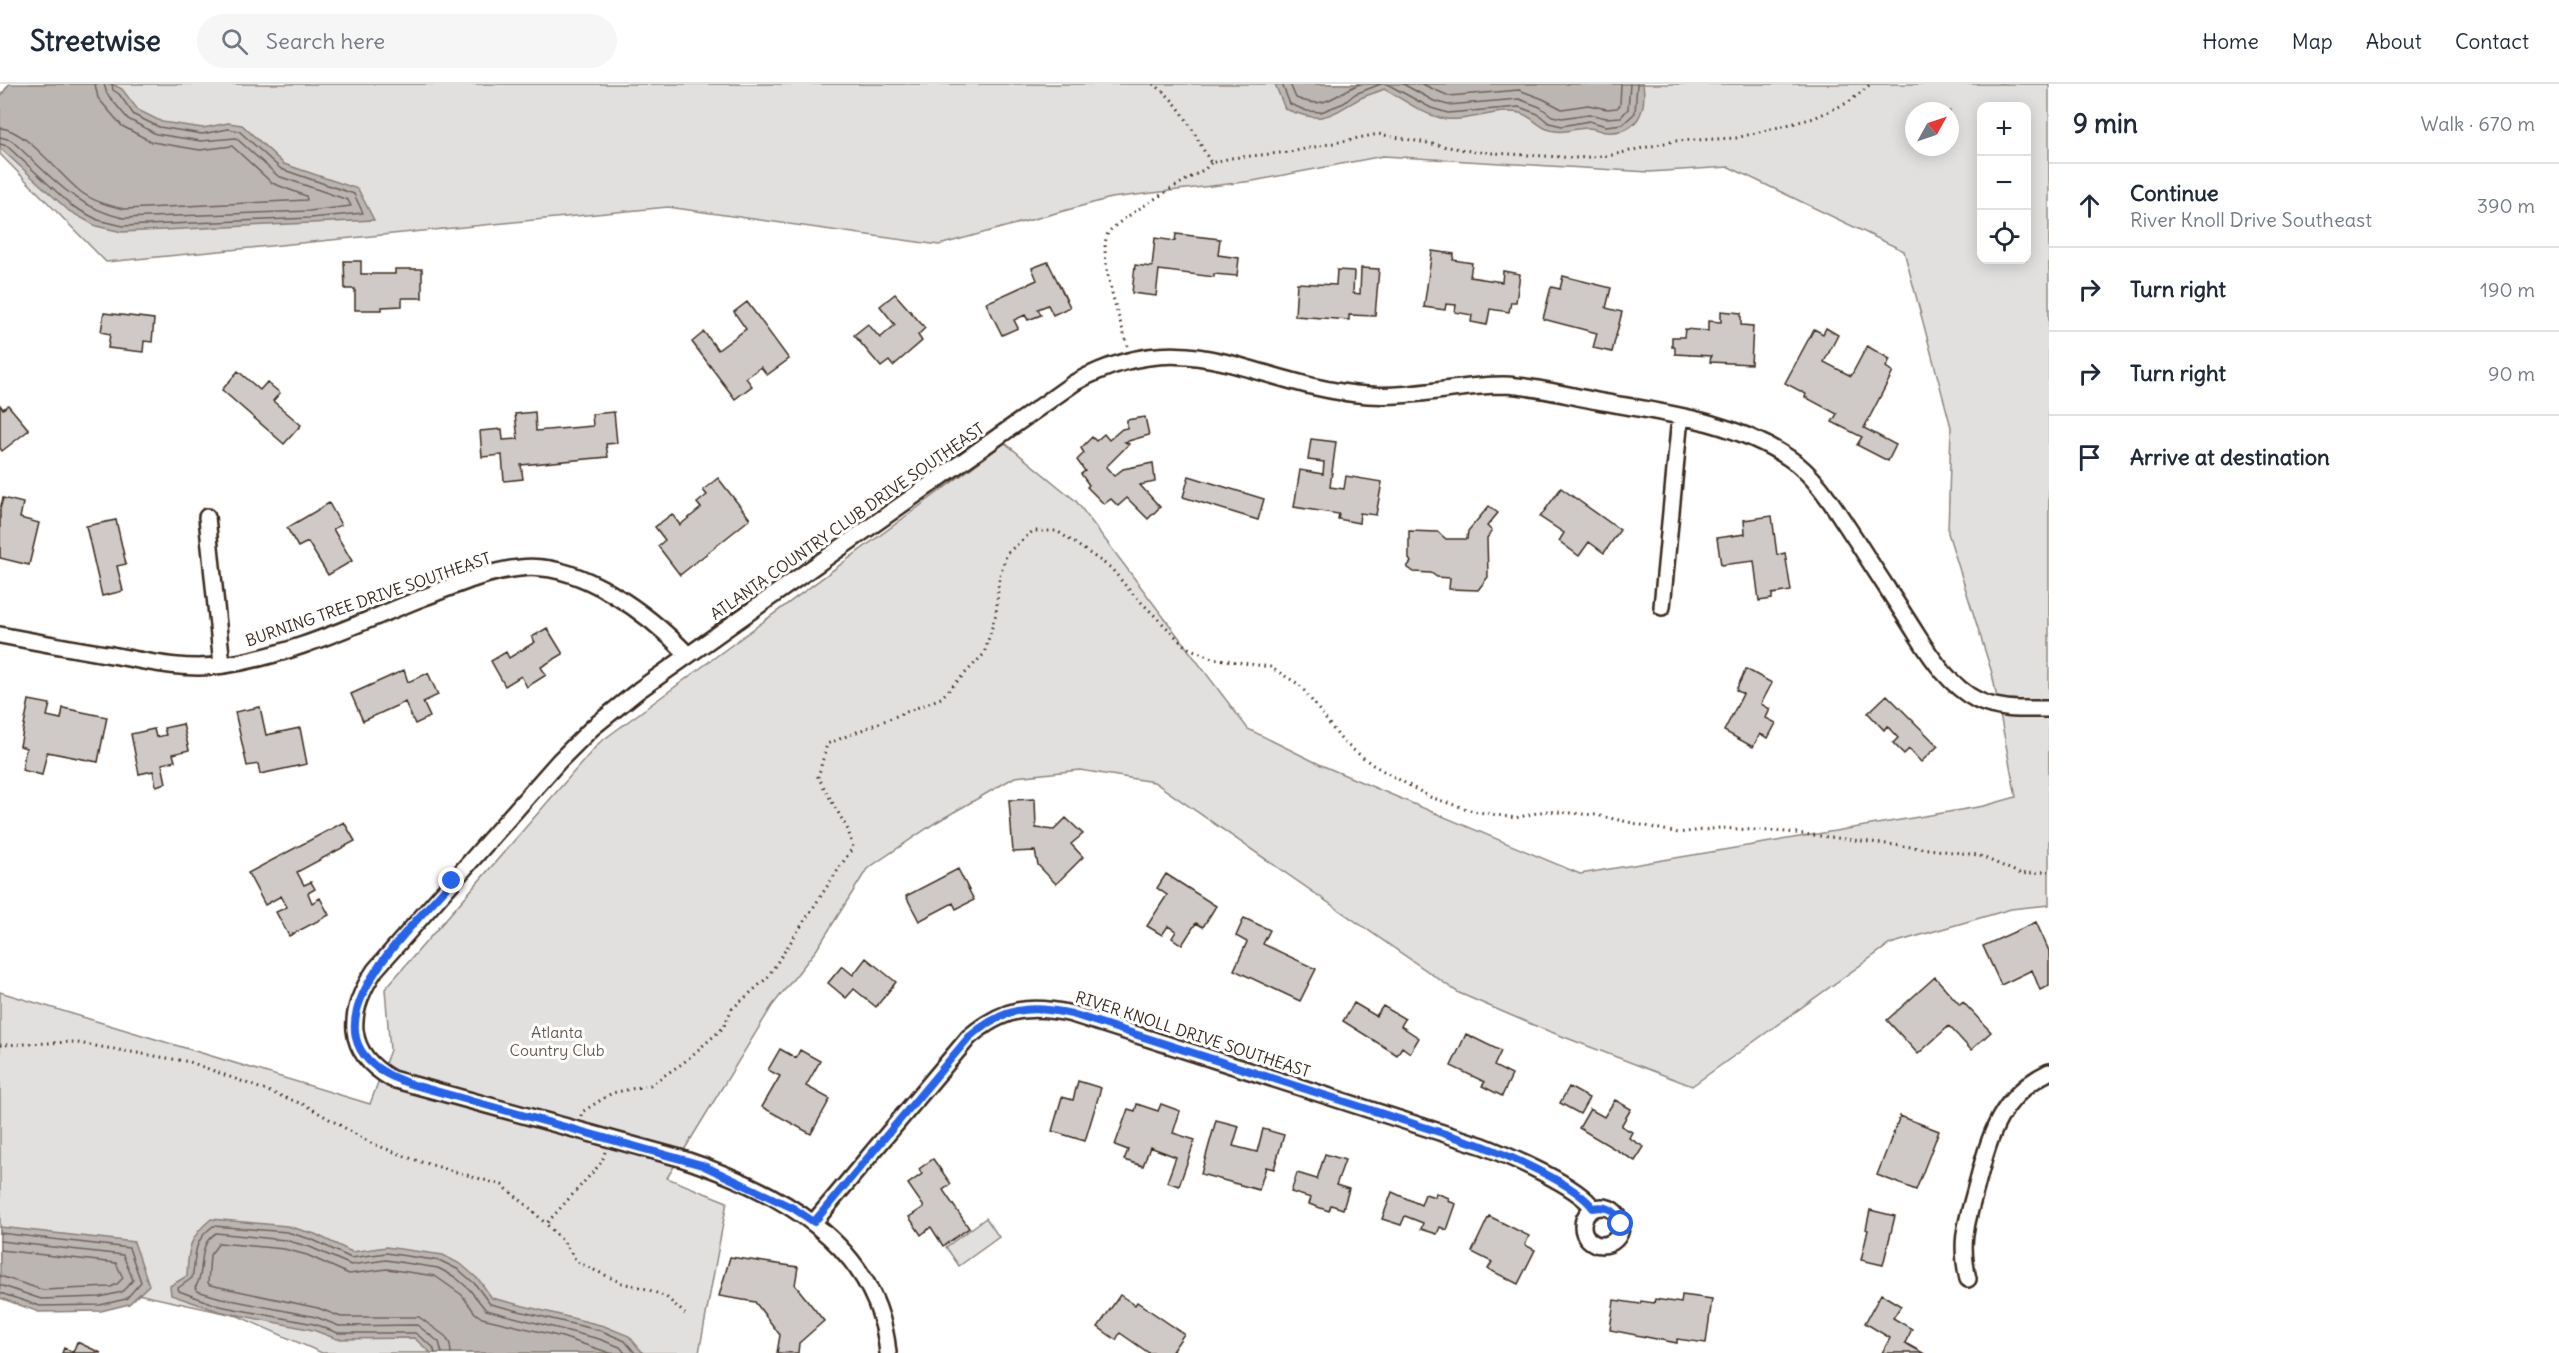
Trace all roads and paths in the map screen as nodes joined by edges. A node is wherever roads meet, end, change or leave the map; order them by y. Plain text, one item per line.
1 (1153, 84) edge
2 (1871, 84) edge
3 (1211, 163) junction
4 (1132, 359) junction
5 (1680, 417) junction
6 (207, 517) dead end
7 (1662, 607) dead end
8 (0, 635) edge
9 (688, 655) junction
10 (222, 666) junction
11 (2049, 709) edge
12 (2049, 872) edge
13 (0, 1046) edge
14 (2049, 1072) edge
15 (579, 1120) dead end
16 (606, 1148) dead end
17 (1593, 1208) dead end
18 (814, 1222) junction
19 (546, 1224) junction
20 (1968, 1279) dead end
21 (685, 1314) dead end
22 (888, 1353) edge

1 - 3 path
2 - 3 path
3 - 4 path
4 - 5 street, ATLANTA COUNTRY CLUB DRIVE SOUTHEAST
4 - 9 street, ATLANTA COUNTRY CLUB DRIVE SOUTHEAST
5 - 7 street
5 - 11 street, ATLANTA COUNTRY CLUB DRIVE SOUTHEAST
6 - 10 street
8 - 10 street, BURNING TREE DRIVE SOUTHEAST
9 - 10 street, BURNING TREE DRIVE SOUTHEAST
9 - 18 street, ATLANTA COUNTRY CLUB DRIVE SOUTHEAST
12 - 15 path
13 - 19 path
14 - 20 street
16 - 19 path
17 - 18 street, RIVER KNOLL DRIVE SOUTHEAST
18 - 22 street, ATLANTA COUNTRY CLUB DRIVE SOUTHEAST
19 - 21 path

